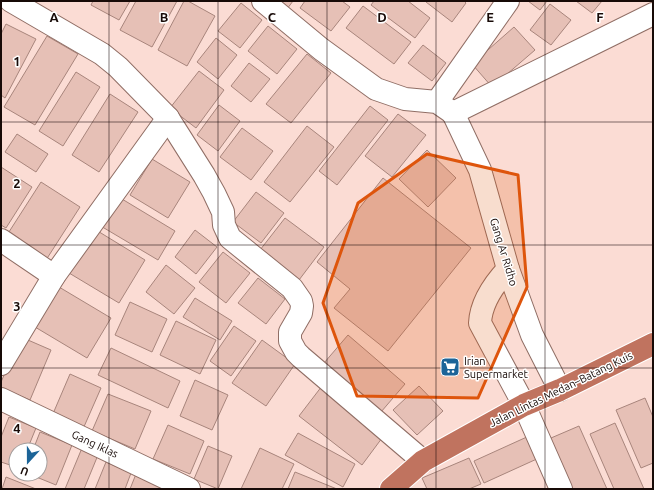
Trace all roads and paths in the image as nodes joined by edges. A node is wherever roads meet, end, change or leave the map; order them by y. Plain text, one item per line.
1 (11, 1) edge
2 (263, 1) edge
3 (508, 1) edge
4 (653, 14) edge
5 (445, 108) junction
6 (168, 118) junction
7 (1, 240) edge
8 (508, 269) junction
9 (54, 276) junction
10 (653, 344) edge
11 (1, 364) edge
12 (560, 390) junction
13 (1, 399) edge
14 (524, 405) junction
15 (423, 461) junction
16 (189, 489) edge
17 (391, 489) edge
18 (561, 489) edge

1 - 6 street
2 - 5 street
3 - 5 street
4 - 5 street
5 - 8 street, Gang Ar Ridho
6 - 9 street
6 - 15 street
7 - 9 street
8 - 12 street, Gang Ar Ridho
8 - 14 street
9 - 11 street
10 - 12 highway, Jalan Lintas Medan–Batang Kuis
12 - 14 highway, Jalan Lintas Medan–Batang Kuis
13 - 16 street, Gang Iklas
14 - 15 highway, Jalan Lintas Medan–Batang Kuis
14 - 18 street
15 - 17 highway, Jalan Lintas Medan–Batang Kuis

